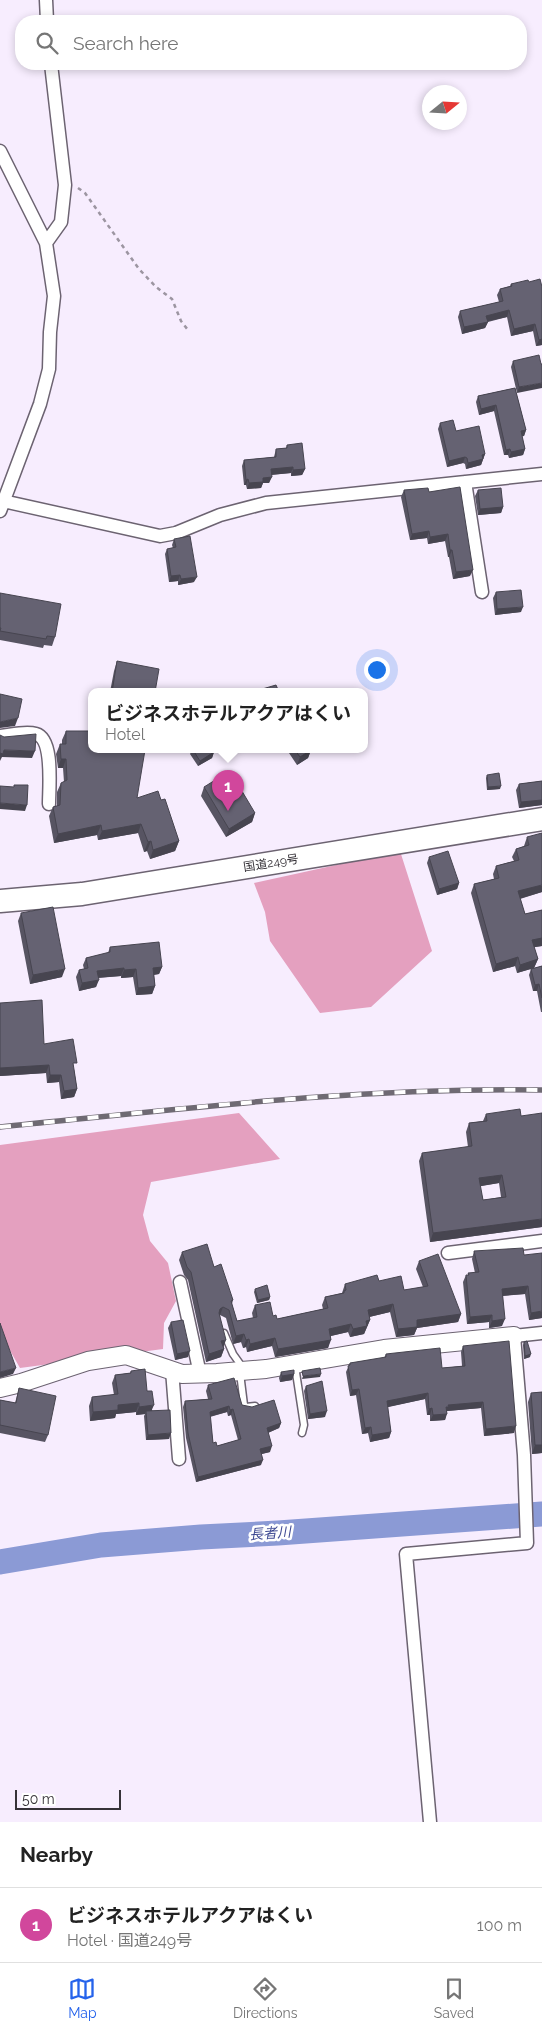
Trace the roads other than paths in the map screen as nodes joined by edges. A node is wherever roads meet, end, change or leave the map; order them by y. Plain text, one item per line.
1 (46, 0) edge
2 (47, 15) edge
3 (53, 70) edge
4 (0, 151) edge
5 (46, 243) junction
6 (542, 474) edge
7 (465, 482) junction
8 (2, 506) edge
9 (482, 592) dead end
10 (0, 736) edge
11 (49, 804) dead end
12 (542, 819) edge
13 (0, 901) edge
14 (542, 1241) edge
15 (448, 1253) dead end
16 (180, 1282) dead end
17 (223, 1328) edge
18 (542, 1333) edge
19 (514, 1336) junction
20 (294, 1365) junction
21 (172, 1370) junction
22 (242, 1371) junction
23 (200, 1374) junction
24 (0, 1388) edge
25 (255, 1406) edge
26 (302, 1433) dead end
27 (179, 1459) dead end
28 (430, 1822) edge

1 - 2 street
3 - 5 street
4 - 5 street
5 - 8 street
6 - 7 street
7 - 8 street
7 - 9 street
10 - 11 street
12 - 13 highway, 国道249号
14 - 15 street
16 - 23 street
17 - 22 lane
18 - 19 street
19 - 20 street
19 - 28 street
20 - 22 street
20 - 26 lane
21 - 23 street
21 - 24 street
21 - 27 street
22 - 23 street
22 - 25 lane

